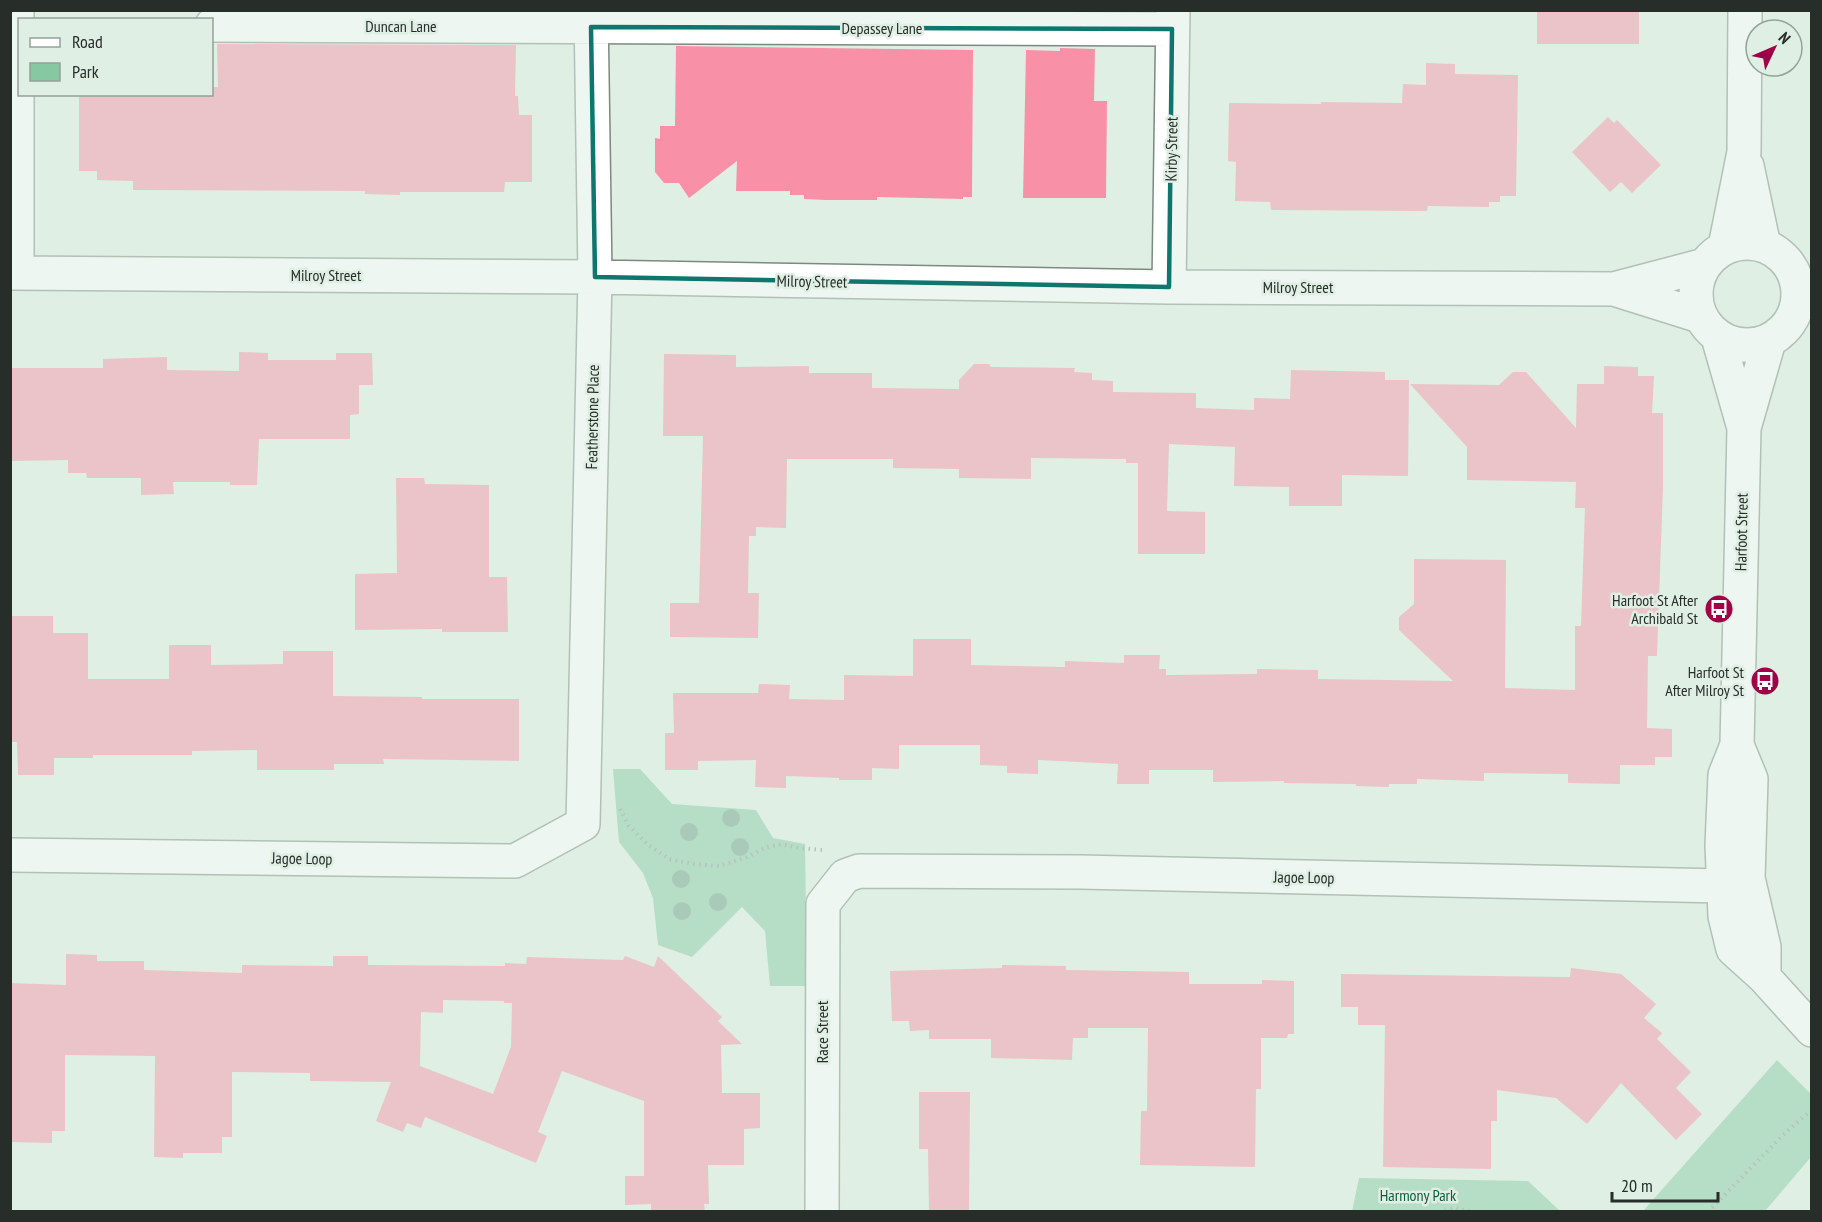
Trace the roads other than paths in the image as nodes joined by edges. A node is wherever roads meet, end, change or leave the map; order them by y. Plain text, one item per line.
1 (1745, 10) edge
2 (18, 19) edge
3 (591, 19) edge
4 (1172, 20) edge
5 (213, 25) edge
6 (1744, 152) junction
7 (1764, 246) junction
8 (1715, 256) junction
9 (14, 273) edge
10 (1802, 274) edge
11 (595, 278) junction
12 (1169, 287) junction
13 (1614, 289) junction
14 (1709, 326) junction
15 (1790, 326) edge
16 (1743, 428) junction
17 (583, 824) joint
18 (10, 855) edge
19 (859, 871) joint
20 (1736, 882) junction
21 (1812, 1030) edge
22 (822, 1212) edge

1 - 6 street
2 - 9 street
3 - 4 street, Depassey Lane
3 - 5 street, Duncan Lane
3 - 11 street, Featherstone Place
4 - 12 street, Kirby Street
6 - 7 street
6 - 8 street
7 - 8 street
7 - 10 street
8 - 13 street, Milroy Street
8 - 14 street
9 - 11 street, Milroy Street
10 - 15 street
11 - 12 street, Milroy Street
11 - 17 street, Featherstone Place
12 - 13 street, Milroy Street
13 - 14 street, Milroy Street
14 - 15 street
14 - 16 street, Harfoot Street
15 - 16 street, Harfoot Street
16 - 20 street, Harfoot Street
17 - 18 street, Jagoe Loop
19 - 20 street, Jagoe Loop
19 - 22 street, Race Street
20 - 21 street, Harfoot Street

